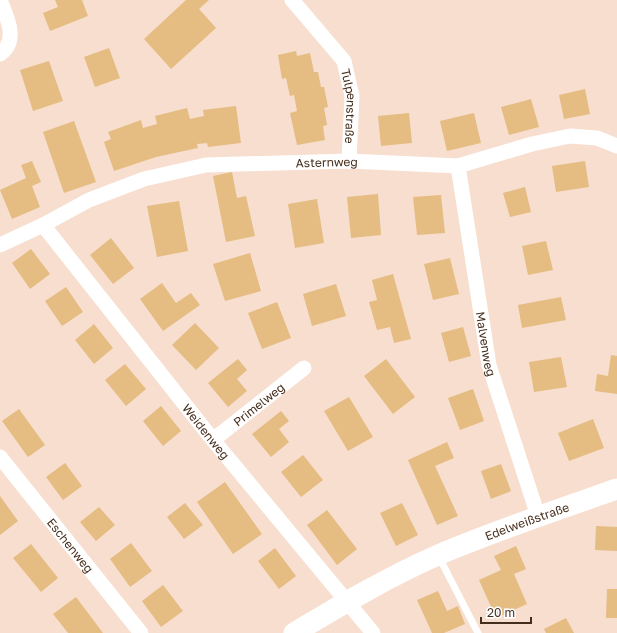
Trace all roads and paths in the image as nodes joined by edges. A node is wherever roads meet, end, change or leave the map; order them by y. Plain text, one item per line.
1 (0, 0) edge
2 (292, 0) edge
3 (0, 54) edge
4 (617, 146) edge
5 (349, 161) junction
6 (458, 166) junction
7 (43, 226) junction
8 (0, 244) edge
9 (304, 368) dead end
10 (213, 440) junction
11 (0, 457) edge
12 (617, 489) edge
13 (538, 516) junction
14 (438, 555) junction
15 (347, 602) junction
16 (140, 633) edge
17 (294, 633) edge
18 (373, 633) edge
19 (478, 633) edge

1 - 3 street
2 - 5 street, Tulpenstraße
4 - 6 street, Asternweg
5 - 6 street, Asternweg
5 - 7 street, Asternweg
6 - 13 street, Malvenweg
7 - 8 street, Asternweg
7 - 10 street, Weidenweg
9 - 10 street, Primelweg
10 - 15 street, Weidenweg
11 - 16 street, Eschenweg
12 - 13 street, Edelweißstraße
13 - 14 street, Edelweißstraße
14 - 15 street, Edelweißstraße
14 - 19 lane
15 - 17 street, Edelweißstraße
15 - 18 street, Weidenweg

